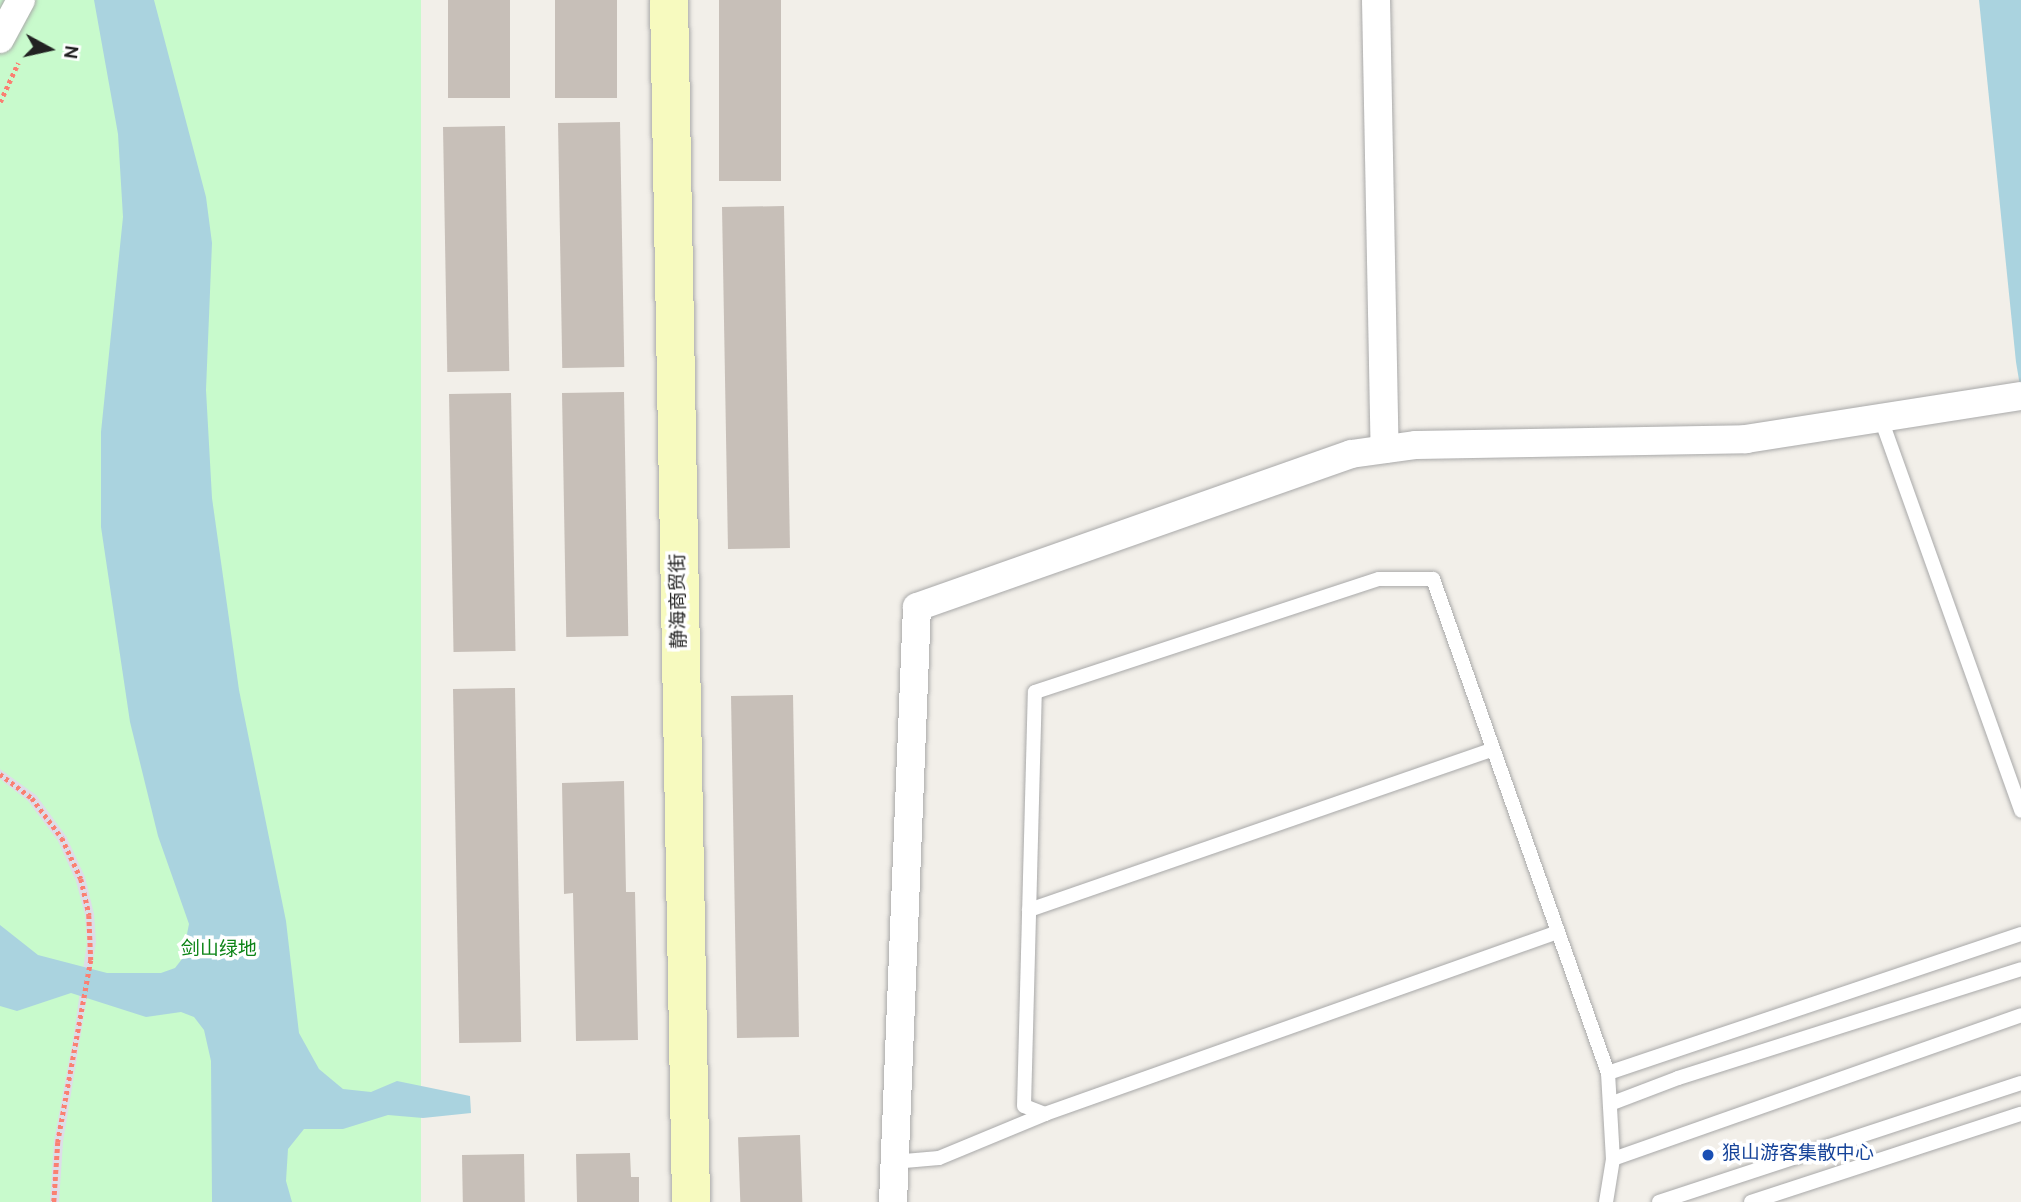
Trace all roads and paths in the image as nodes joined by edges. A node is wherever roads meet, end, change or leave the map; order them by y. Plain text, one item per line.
1 (21, 0) edge
2 (669, 0) edge
3 (1376, 0) edge
4 (0, 39) edge
5 (2021, 396) edge
6 (1881, 419) junction
7 (1385, 449) junction
8 (1492, 750) junction
9 (0, 774) edge
10 (2021, 811) edge
11 (1029, 910) junction
12 (1555, 933) junction
13 (2021, 934) edge
14 (2021, 969) edge
15 (2021, 1014) edge
16 (1608, 1073) junction
17 (2021, 1083) edge
18 (1610, 1104) junction
19 (1045, 1114) junction
20 (2021, 1114) edge
21 (1613, 1158) junction
22 (893, 1162) junction
23 (54, 1202) edge
24 (691, 1202) edge
25 (893, 1202) edge
26 (1606, 1202) edge
27 (1660, 1202) edge
28 (1751, 1202) edge

1 - 4 street
2 - 24 street, 静海商贸街
3 - 7 street
5 - 6 street
6 - 7 street
6 - 10 lane
7 - 22 street
8 - 11 lane
8 - 11 lane
8 - 12 lane
9 - 23 path
11 - 19 lane
12 - 16 lane
12 - 19 lane
13 - 16 lane
14 - 18 lane
15 - 21 lane
16 - 18 lane
17 - 27 lane
18 - 21 lane
19 - 22 lane
20 - 28 lane
21 - 26 lane
22 - 25 street

